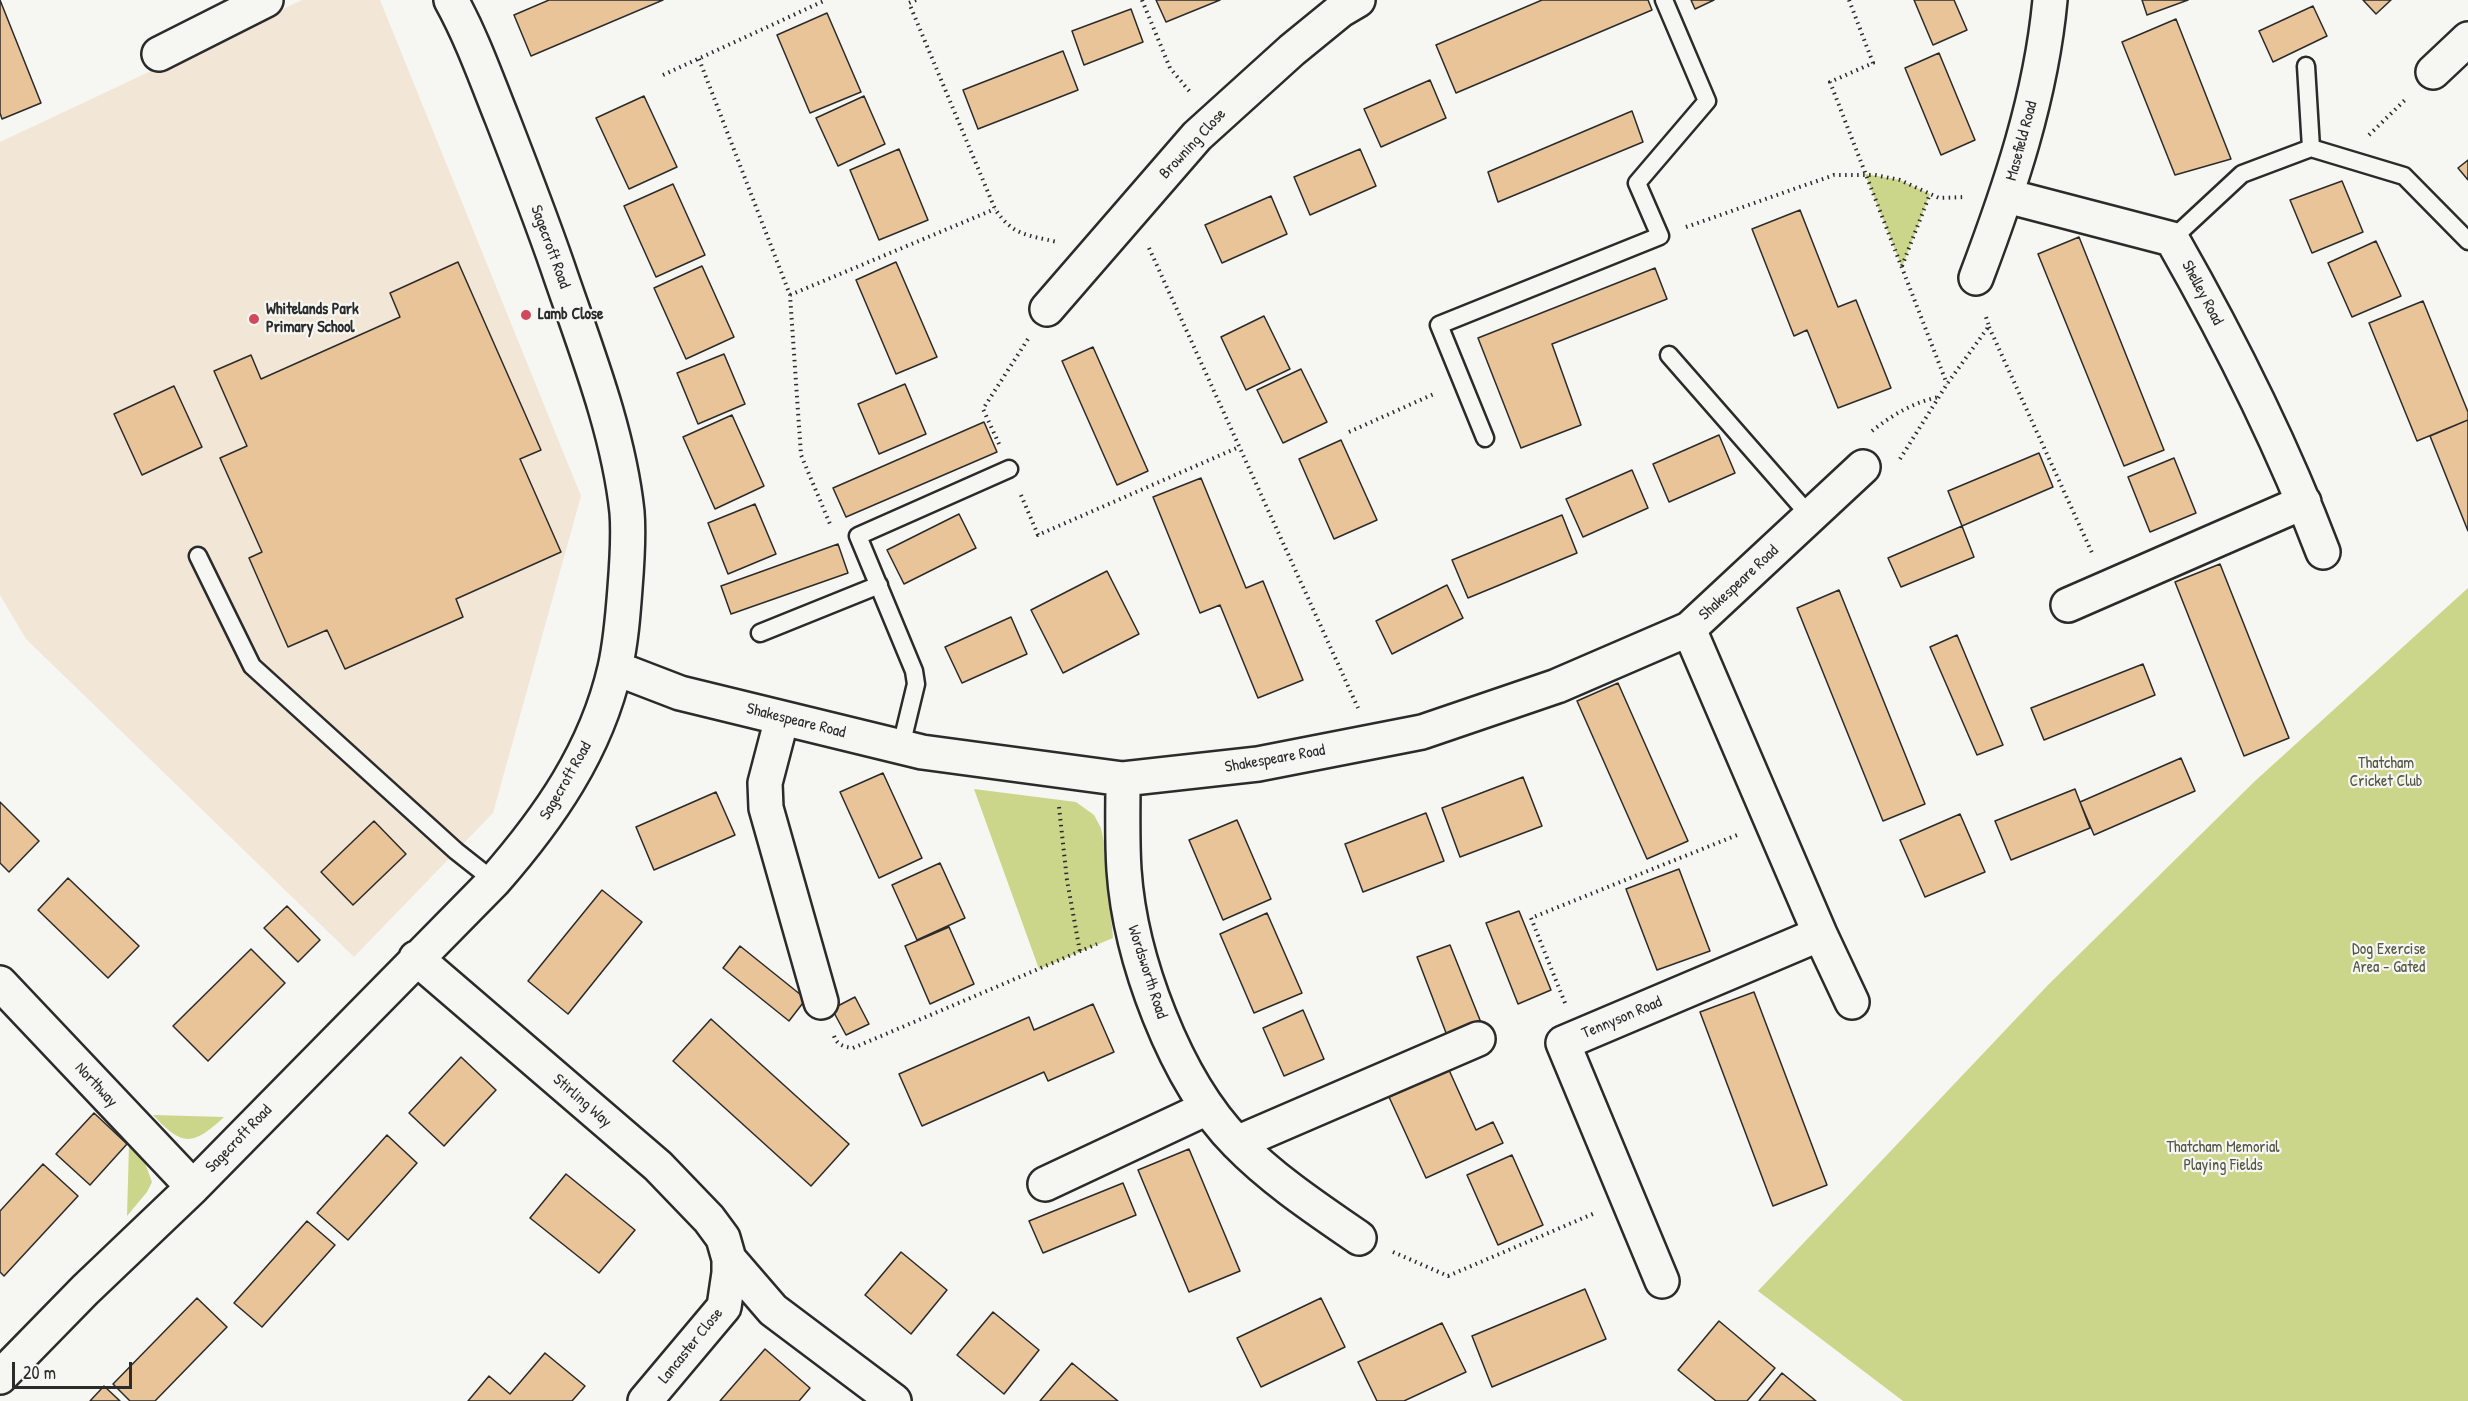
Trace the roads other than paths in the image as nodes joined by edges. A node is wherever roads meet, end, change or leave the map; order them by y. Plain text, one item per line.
1 (266, 0) edge
2 (451, 0) edge
3 (1358, 0) edge
4 (1664, 0) edge
5 (2050, 0) edge
6 (2468, 39) edge
7 (159, 54) dead end
8 (2306, 66) dead end
9 (2433, 72) road end
10 (2311, 148) junction
11 (2007, 196) junction
12 (2172, 239) junction
13 (2468, 241) edge
14 (1976, 278) road end
15 (1047, 309) road end
16 (1669, 355) dead end
17 (1485, 438) dead end
18 (1863, 467) road end
19 (1009, 469) road end
20 (2304, 502) junction
21 (1810, 516) junction
22 (2324, 552) dead end
23 (198, 556) dead end
24 (879, 585) junction
25 (2068, 605) dead end
26 (1689, 630) junction
27 (760, 633) dead end
28 (615, 668) junction
29 (782, 718) junction
30 (901, 746) junction
31 (1123, 779) junction
32 (494, 881) junction
33 (1820, 934) junction
34 (416, 958) junction
35 (0, 983) edge
36 (821, 1002) road end
37 (1852, 1002) dead end
38 (1478, 1040) dead end
39 (1207, 1108) junction
40 (1237, 1143) junction
41 (1045, 1184) dead end
42 (193, 1187) junction
43 (1359, 1238) road end
44 (729, 1272) junction
45 (1662, 1281) dead end
46 (0, 1377) edge
47 (645, 1401) edge
48 (894, 1401) edge

1 - 7 street
2 - 28 street, Sagecroft Road
3 - 15 street, Browning Close
4 - 17 lane
5 - 11 street, Masefield Road
6 - 9 street
8 - 10 lane
10 - 12 lane
10 - 13 lane
11 - 12 street
11 - 14 street, Masefield Road
12 - 20 street, Shelley Road
16 - 21 lane
18 - 21 street, Shakespeare Road
19 - 24 lane
20 - 22 street, Shelley Road
20 - 25 street
21 - 26 street, Shakespeare Road
23 - 32 lane
24 - 27 lane
24 - 30 lane
26 - 31 street, Shakespeare Road
26 - 33 street
28 - 29 street, Shakespeare Road
28 - 32 street, Sagecroft Road
29 - 30 street, Shakespeare Road
29 - 36 street
30 - 31 street, Shakespeare Road
31 - 39 street, Wordsworth Road
32 - 34 street, Sagecroft Road
33 - 37 street
33 - 45 street, Tennyson Road
34 - 42 street, Sagecroft Road
34 - 44 street, Stirling Way
35 - 42 street, Northway
38 - 40 street
39 - 40 street, Wordsworth Road
39 - 41 street
40 - 43 street, Wordsworth Road
42 - 46 street, Sagecroft Road
44 - 47 street, Lancaster Close
44 - 48 street, Stirling Way

